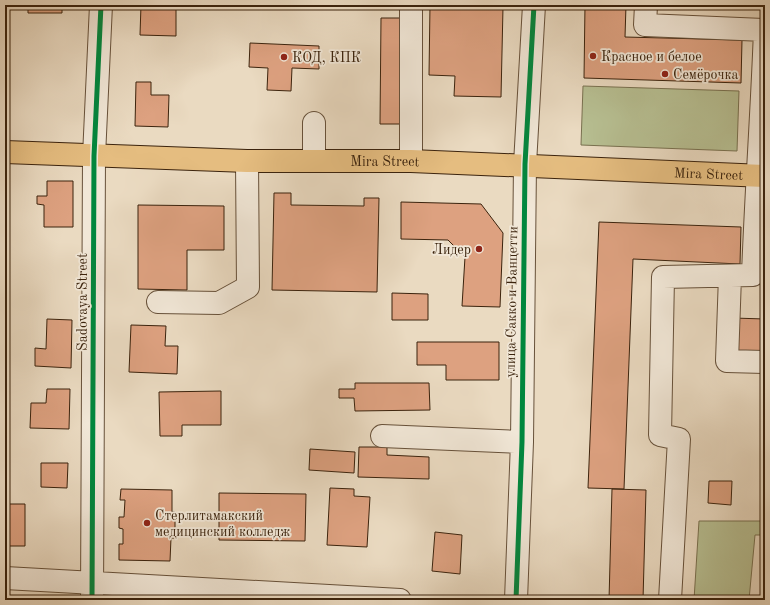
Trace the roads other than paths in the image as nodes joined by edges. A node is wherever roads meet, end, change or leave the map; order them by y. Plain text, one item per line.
1 (101, 5) edge
2 (534, 5) edge
3 (646, 5) edge
4 (411, 8) dead end
5 (765, 30) edge
6 (763, 112) edge
7 (314, 123) dead end
8 (5, 152) edge
9 (94, 156) junction
10 (247, 160) junction
11 (314, 160) junction
12 (411, 161) junction
13 (525, 164) junction
14 (761, 175) edge
15 (730, 276) junction
16 (158, 302) dead end
17 (765, 362) edge
18 (382, 436) dead end
19 (522, 442) junction
20 (5, 578) edge
21 (93, 591) edge
22 (163, 593) edge
23 (319, 598) edge
24 (400, 600) edge
25 (516, 600) edge
26 (670, 600) edge

1 - 9 street, Sadovaya Street
2 - 13 street, улица Сакко и Ванцетти
3 - 5 street
4 - 12 street
5 - 6 street
6 - 14 street
7 - 11 street
8 - 9 main road, Mira Street
9 - 10 main road, Mira Street
9 - 21 street, Sadovaya Street
10 - 11 main road, Mira Street
10 - 16 street
11 - 12 main road, Mira Street
12 - 13 main road, Mira Street
13 - 14 main road, Mira Street
13 - 19 street, улица Сакко и Ванцетти
14 - 15 street
15 - 17 street
15 - 26 street
18 - 19 street
19 - 25 street, улица Сакко и Ванцетти
20 - 21 street
21 - 22 street
22 - 23 street
23 - 24 street

